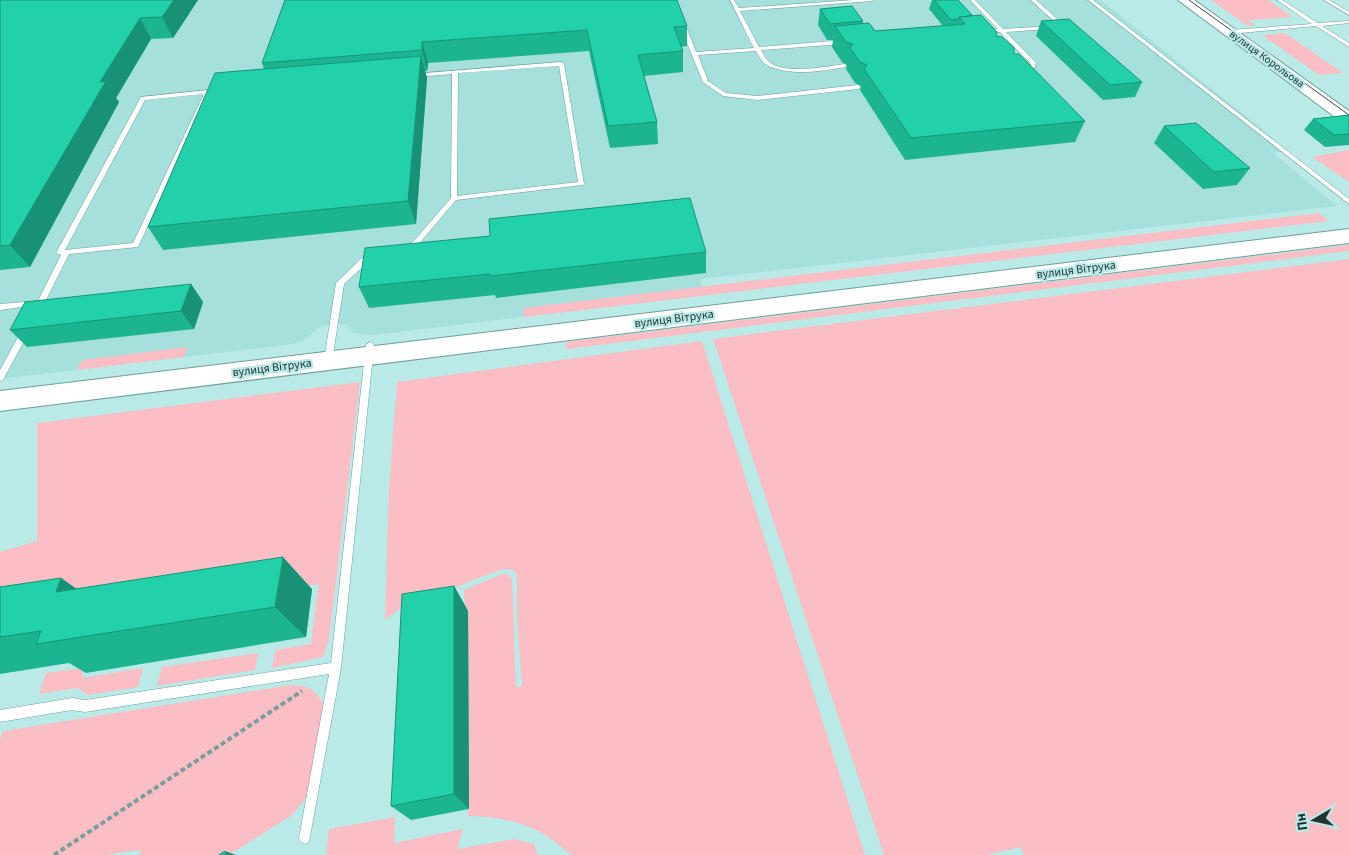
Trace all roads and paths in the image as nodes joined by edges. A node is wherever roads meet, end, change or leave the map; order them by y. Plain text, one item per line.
1 (732, 0) edge
2 (872, 0) edge
3 (972, 0) edge
4 (1033, 0) edge
5 (1090, 0) edge
6 (1184, 0) edge
7 (1199, 0) edge
8 (1279, 0) edge
9 (1326, 0) edge
10 (737, 10) junction
11 (1349, 14) edge
12 (680, 18) edge
13 (1349, 22) edge
14 (1318, 25) junction
15 (1061, 26) junction
16 (1002, 30) junction
17 (1068, 32) edge
18 (1236, 32) junction
19 (973, 33) edge
20 (855, 42) edge
21 (1349, 45) edge
22 (757, 49) junction
23 (1024, 52) junction
24 (1016, 53) edge
25 (694, 54) junction
26 (844, 66) dead end
27 (1017, 71) edge
28 (455, 72) junction
29 (406, 76) edge
30 (858, 87) dead end
31 (227, 91) edge
32 (207, 92) junction
33 (1349, 106) edge
34 (1349, 119) edge
35 (454, 198) junction
36 (1349, 202) edge
37 (1349, 228) edge
38 (1349, 236) edge
39 (399, 249) edge
40 (66, 252) junction
41 (382, 255) edge
42 (41, 302) junction
43 (0, 307) edge
44 (370, 351) junction
45 (329, 356) junction
46 (0, 378) edge
47 (0, 390) edge
48 (0, 402) edge
49 (336, 668) junction
50 (0, 716) edge
51 (305, 838) dead end
52 (54, 855) edge

1 - 10 lane
2 - 10 lane
3 - 16 lane
4 - 15 lane
5 - 36 lane
6 - 18 main road, вулиця Корольова
7 - 18 main road, вулиця Корольова
8 - 14 lane
9 - 11 lane
10 - 22 lane
12 - 25 lane
13 - 14 lane
14 - 18 lane
14 - 21 lane
15 - 16 lane
15 - 17 lane
16 - 19 lane
16 - 23 lane
18 - 33 main road, вулиця Корольова
18 - 34 main road, вулиця Корольова
20 - 22 lane
22 - 25 lane
22 - 26 lane
23 - 24 lane
23 - 27 lane
25 - 30 lane
28 - 29 lane
28 - 35 lane
28 - 35 lane
31 - 32 lane
32 - 40 lane
32 - 40 lane
35 - 39 lane
37 - 44 main road, вулиця Вітрука
38 - 44 main road, вулиця Вітрука
40 - 42 lane
41 - 45 lane
42 - 43 lane
42 - 46 lane
44 - 45 main road, вулиця Вітрука
44 - 49 lane
45 - 47 main road, вулиця Вітрука
45 - 48 main road, вулиця Вітрука
49 - 50 lane
49 - 51 lane
49 - 52 path

